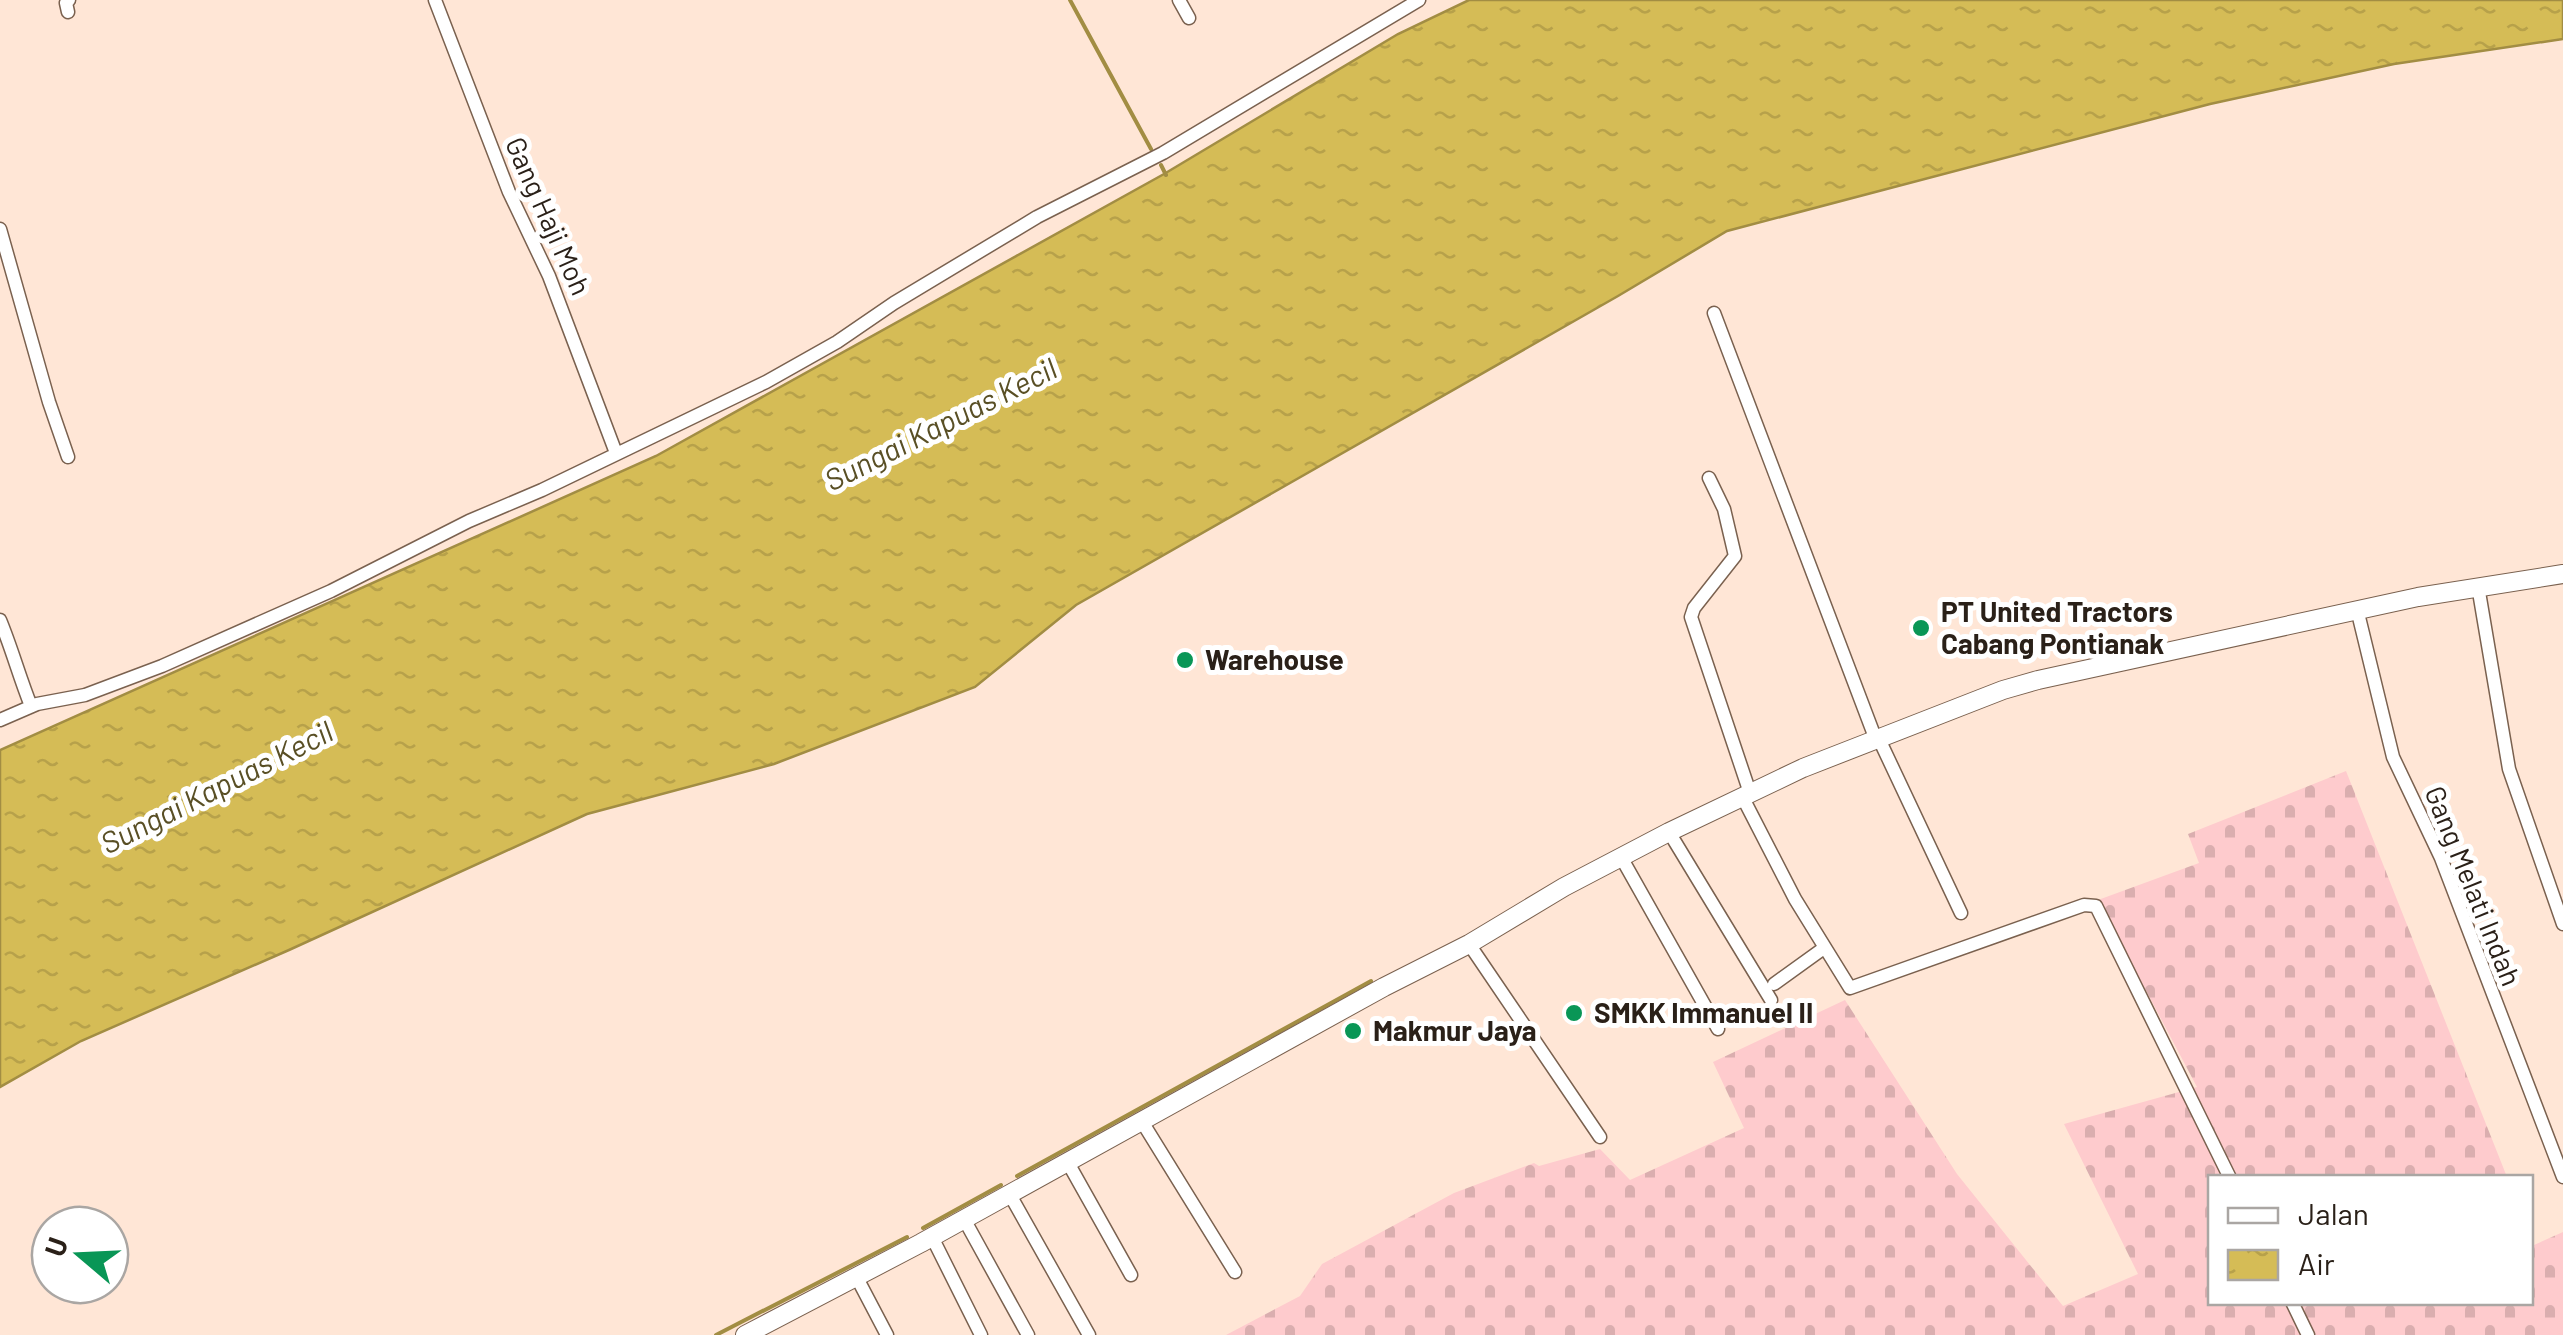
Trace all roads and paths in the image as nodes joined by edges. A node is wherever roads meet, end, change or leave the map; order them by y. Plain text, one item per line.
1 (435, 0) edge
2 (1179, 0) edge
3 (1415, 1) edge
4 (1189, 18) dead end
5 (0, 228) edge
6 (1714, 313) dead end
7 (616, 453) junction
8 (68, 456) dead end
9 (1709, 478) dead end
10 (2563, 574) edge
11 (2478, 586) junction
12 (2357, 609) junction
13 (2, 626) edge
14 (32, 706) junction
15 (0, 720) edge
16 (1877, 739) junction
17 (1746, 795) junction
18 (1668, 832) junction
19 (1622, 858) junction
20 (1961, 913) dead end
21 (2563, 924) edge
22 (1469, 944) junction
23 (1824, 948) junction
24 (1774, 984) dead end
25 (1772, 1000) dead end
26 (1718, 1029) dead end
27 (1141, 1120) junction
28 (1600, 1137) dead end
29 (1067, 1162) junction
30 (2228, 1175) edge
31 (2563, 1177) edge
32 (1009, 1193) junction
33 (964, 1219) junction
34 (932, 1238) junction
35 (1235, 1272) dead end
36 (856, 1276) junction
37 (1131, 1276) dead end
38 (2293, 1305) edge
39 (756, 1333) edge
40 (887, 1335) edge
41 (981, 1335) edge
42 (1028, 1335) edge
43 (1089, 1335) edge
44 (2308, 1335) edge

1 - 7 street, Gang Haji Moh
2 - 4 street
3 - 7 street
5 - 8 street
6 - 16 street
7 - 14 street
9 - 17 street
10 - 11 main road
11 - 12 main road
11 - 21 street
12 - 16 main road
12 - 31 street, Gang Melati Indah
13 - 14 street
14 - 15 street
16 - 17 main road
16 - 20 street
17 - 18 main road
17 - 23 street
18 - 19 main road
18 - 25 street
19 - 22 main road
19 - 26 street
22 - 27 main road
22 - 28 street
23 - 24 street
23 - 30 street
27 - 29 main road
27 - 35 street
29 - 32 main road
29 - 37 street
32 - 33 main road
32 - 43 street
33 - 34 main road
33 - 42 street
34 - 36 main road
34 - 41 street
36 - 39 main road
36 - 40 street
38 - 44 street

